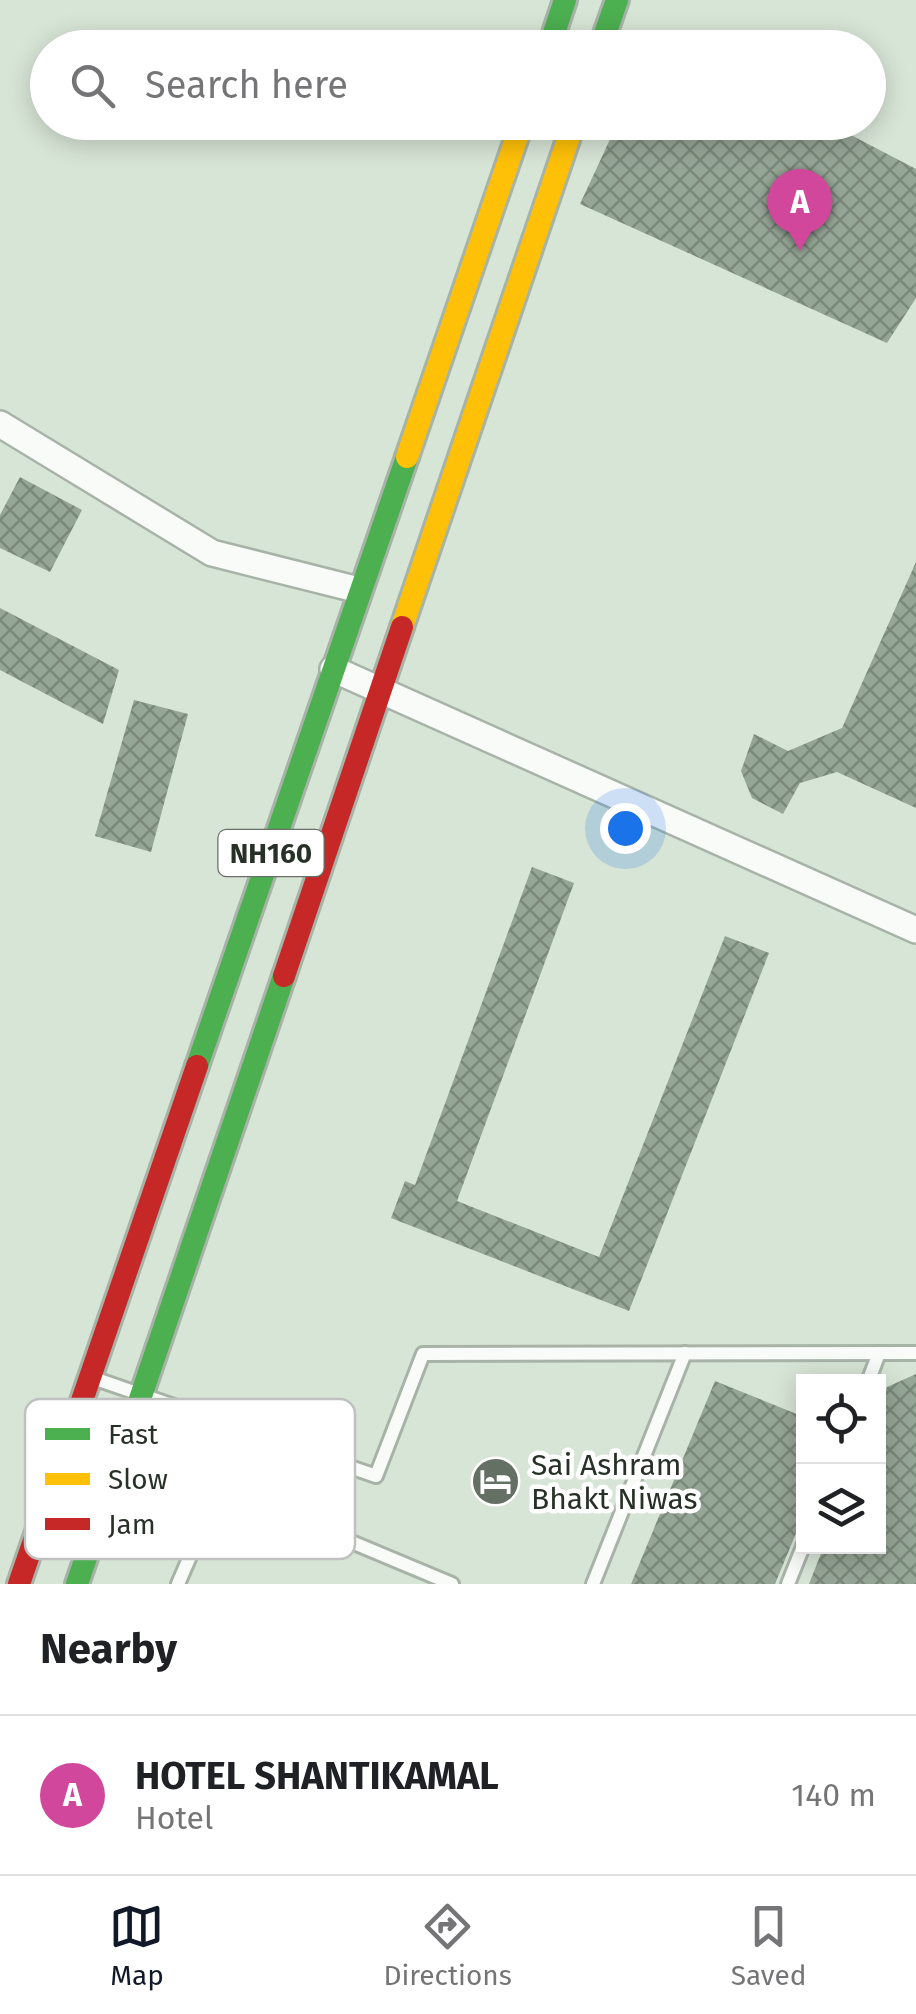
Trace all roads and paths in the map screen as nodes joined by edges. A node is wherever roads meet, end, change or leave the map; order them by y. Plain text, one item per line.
1 (565, 0) edge
2 (617, 0) edge
3 (555, 30) edge
4 (606, 30) edge
5 (516, 140) edge
6 (568, 140) edge
7 (0, 424) edge
8 (359, 590) junction
9 (333, 670) junction
10 (380, 689) junction
11 (916, 930) edge
12 (685, 1353) junction
13 (880, 1353) junction
14 (916, 1353) edge
15 (871, 1374) edge
16 (92, 1378) junction
17 (138, 1394) junction
18 (85, 1399) edge
19 (136, 1399) edge
20 (153, 1399) edge
21 (355, 1469) edge
22 (355, 1543) edge
23 (800, 1554) edge
24 (28, 1559) edge
25 (85, 1559) edge
26 (189, 1559) edge
27 (19, 1584) edge
28 (77, 1584) edge
29 (178, 1584) edge
30 (452, 1584) edge
31 (593, 1584) edge
32 (788, 1584) edge

1 - 3 highway
2 - 4 highway
5 - 8 highway, NH160
6 - 10 highway
7 - 8 street
8 - 9 highway, NH160
9 - 10 street
9 - 16 highway, NH160
10 - 11 street
10 - 17 highway
12 - 13 lane
12 - 21 lane
12 - 31 lane
13 - 14 lane
13 - 15 lane
16 - 17 lane
16 - 18 highway, NH160
17 - 19 highway
17 - 20 lane
22 - 30 lane
23 - 32 lane
24 - 27 highway, NH160
25 - 28 highway
26 - 29 lane

